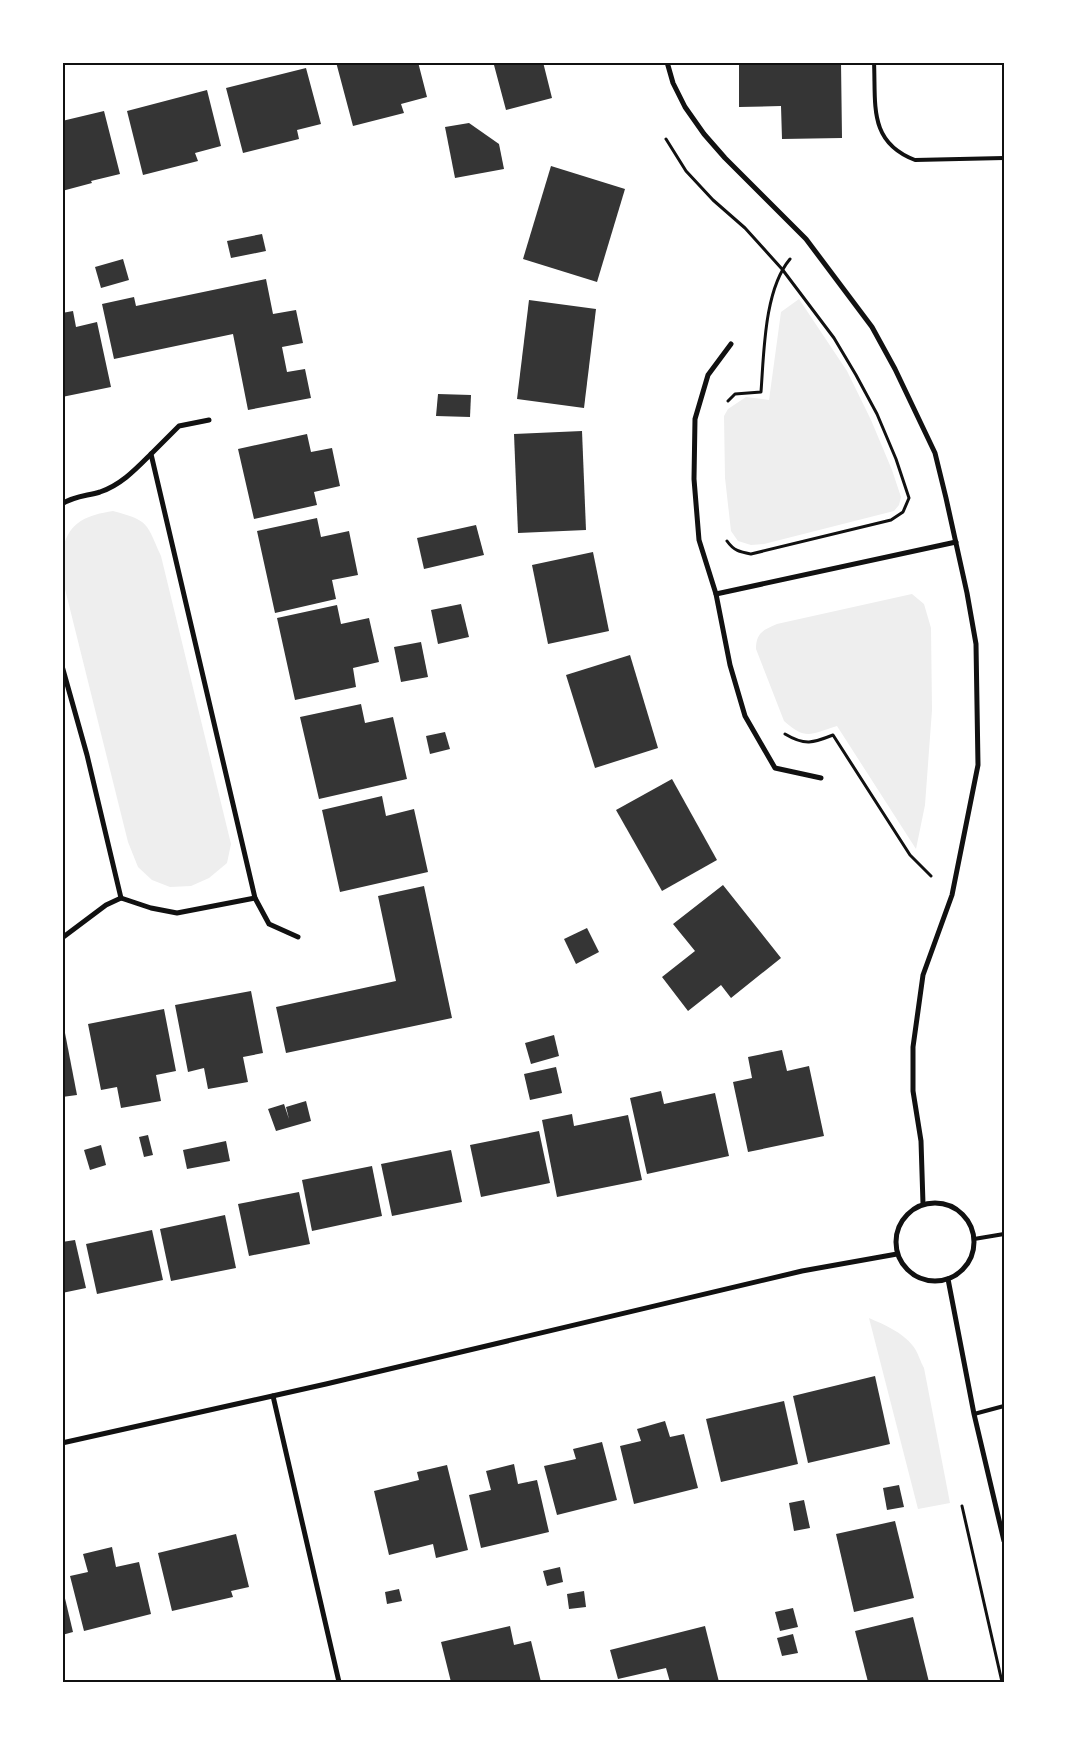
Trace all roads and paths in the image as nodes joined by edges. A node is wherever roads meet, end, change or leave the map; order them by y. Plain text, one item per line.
1 (667, 62) edge
2 (874, 62) edge
3 (666, 139) dead end
4 (1004, 158) edge
5 (782, 269) junction
6 (731, 344) dead end
7 (725, 403) dead end
8 (209, 420) dead end
9 (151, 454) junction
10 (62, 504) edge
11 (726, 539) dead end
12 (956, 542) junction
13 (716, 594) junction
14 (62, 666) edge
15 (821, 778) dead end
16 (121, 898) junction
17 (254, 898) junction
18 (298, 937) dead end
19 (62, 938) edge
20 (922, 1204) junction
21 (1004, 1234) edge
22 (974, 1239) junction
23 (898, 1254) junction
24 (948, 1279) junction
25 (273, 1396) junction
26 (1004, 1406) edge
27 (974, 1414) junction
28 (62, 1443) edge
29 (962, 1506) dead end
30 (1004, 1538) edge
31 (339, 1682) edge
32 (1002, 1682) edge

1 - 12 street
2 - 4 lane
3 - 5 path
5 - 7 path
5 - 11 path
6 - 13 street
8 - 9 street
9 - 10 street
9 - 17 street
12 - 13 street
12 - 20 street
13 - 15 street
14 - 16 street
16 - 17 street
16 - 19 street
17 - 18 street
20 - 22 street
20 - 23 street
21 - 22 lane
22 - 24 street
23 - 24 street
23 - 25 street
24 - 27 street
25 - 28 street
25 - 31 street
26 - 27 lane
27 - 30 street
29 - 32 path

